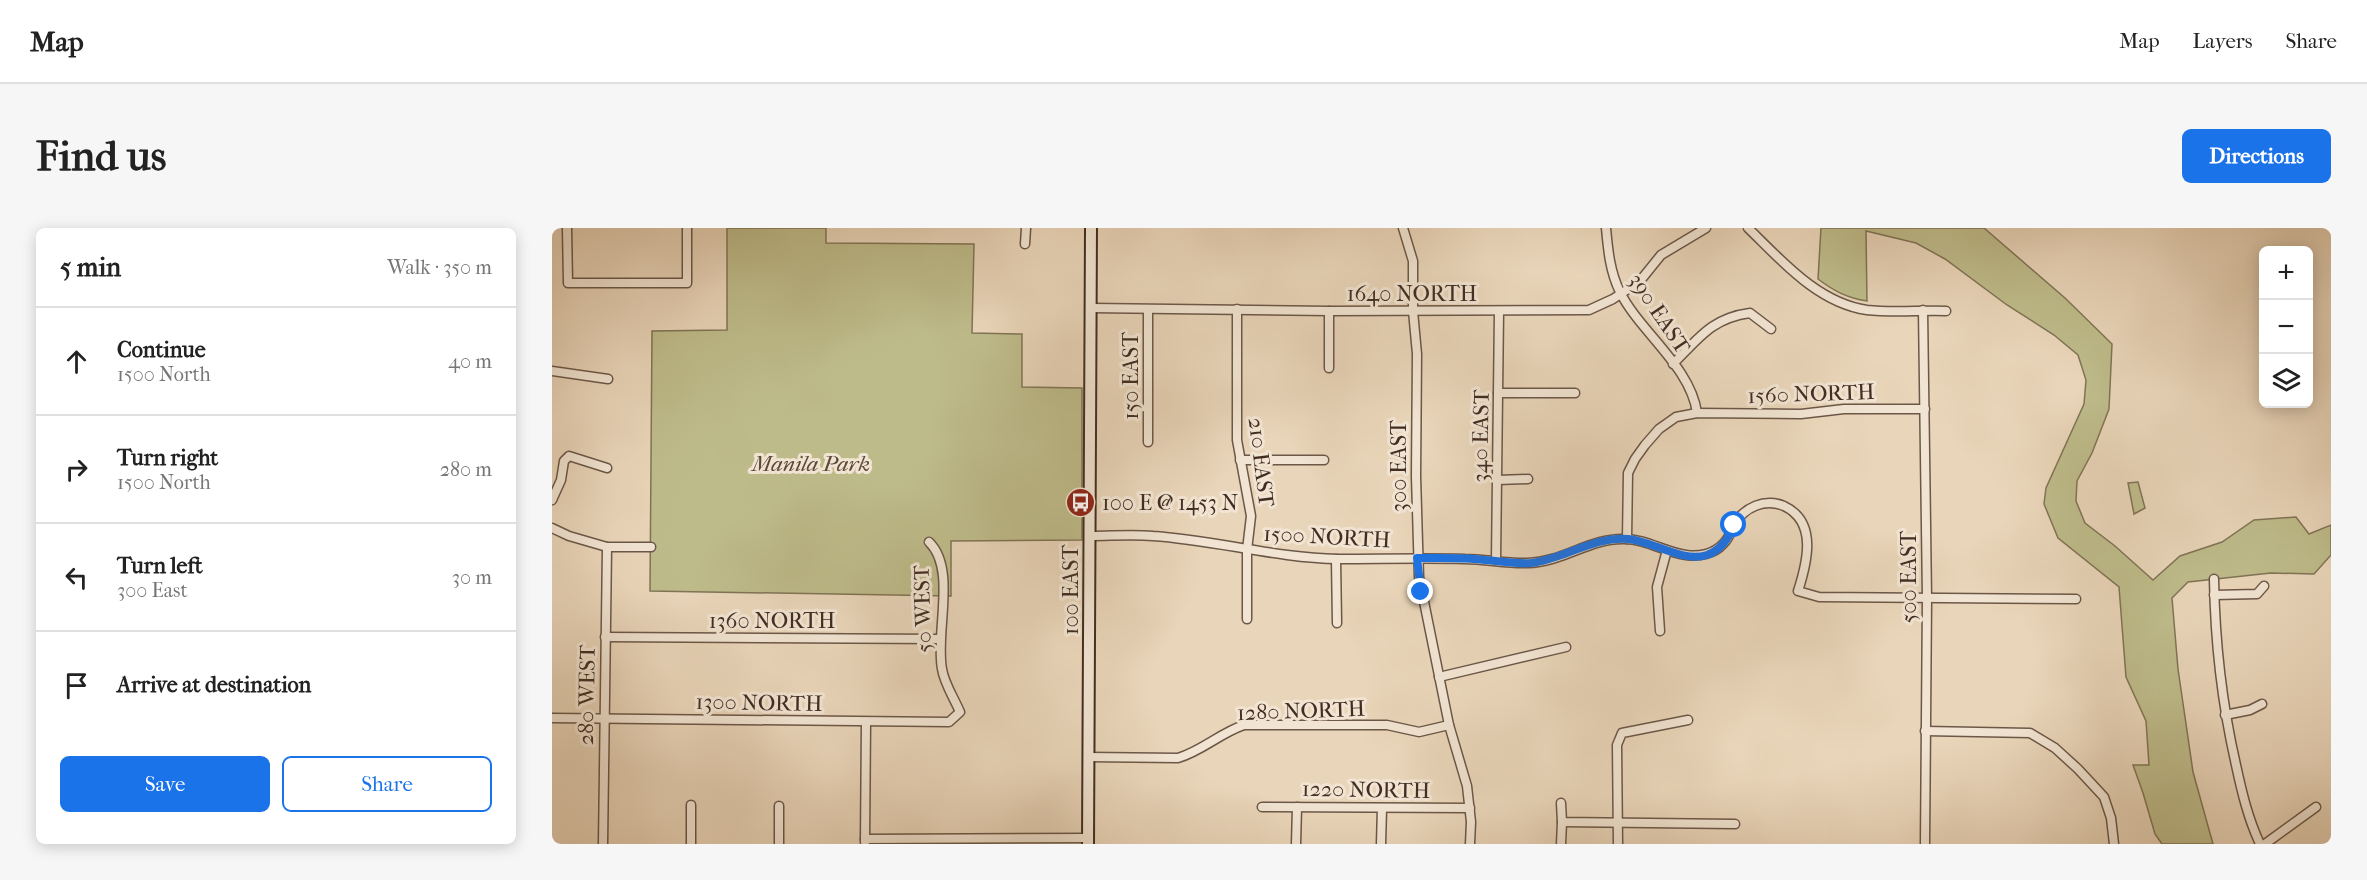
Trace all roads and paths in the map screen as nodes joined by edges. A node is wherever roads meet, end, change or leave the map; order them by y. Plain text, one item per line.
1 (567, 228) edge
2 (687, 228) edge
3 (1026, 228) edge
4 (1091, 228) edge
5 (1403, 228) edge
6 (1605, 228) edge
7 (1706, 228) edge
8 (1748, 228) edge
9 (1025, 244) dead end
10 (1621, 294) junction
11 (1091, 308) junction
12 (1237, 309) junction
13 (1148, 310) junction
14 (1923, 310) junction
15 (1329, 311) junction
16 (1413, 311) junction
17 (1499, 311) junction
18 (1946, 311) dead end
19 (1771, 329) dead end
20 (1673, 364) junction
21 (1329, 368) dead end
22 (552, 371) edge
23 (608, 380) dead end
24 (1498, 393) junction
25 (1575, 393) dead end
26 (1926, 409) junction
27 (1697, 413) junction
28 (1148, 442) dead end
29 (1240, 460) junction
30 (1324, 460) dead end
31 (607, 468) dead end
32 (1528, 479) dead end
33 (1497, 480) junction
34 (552, 500) edge
35 (552, 528) edge
36 (1090, 536) junction
37 (1627, 539) junction
38 (929, 542) dead end
39 (607, 547) junction
40 (651, 547) dead end
41 (1247, 550) junction
42 (1667, 550) junction
43 (1417, 558) junction
44 (1336, 559) junction
45 (1496, 561) junction
46 (2214, 579) dead end
47 (2264, 586) dead end
48 (2214, 595) junction
49 (1927, 598) junction
50 (2076, 599) dead end
51 (1247, 619) dead end
52 (1337, 623) dead end
53 (1660, 632) dead end
54 (605, 637) junction
55 (940, 639) junction
56 (1566, 647) dead end
57 (1440, 677) junction
58 (2262, 704) dead end
59 (960, 712) joint
60 (2225, 715) junction
61 (552, 718) edge
62 (604, 718) junction
63 (1688, 720) dead end
64 (866, 722) junction
65 (1449, 725) junction
66 (1925, 731) junction
67 (1088, 757) junction
68 (1561, 803) dead end
69 (691, 804) dead end
70 (779, 806) dead end
71 (1262, 807) dead end
72 (1297, 807) junction
73 (2316, 807) dead end
74 (1382, 808) junction
75 (1470, 808) junction
76 (1562, 822) junction
77 (1618, 822) junction
78 (1735, 824) dead end
79 (865, 841) edge
80 (1088, 841) edge
81 (603, 844) edge
82 (691, 844) edge
83 (779, 844) edge
84 (1296, 844) edge
85 (1381, 844) edge
86 (1470, 844) edge
87 (1561, 844) edge
88 (1617, 844) edge
89 (1925, 844) edge
90 (2114, 844) edge
91 (2260, 844) edge
92 (2265, 844) edge

1 - 2 street
3 - 9 street
4 - 11 main road, 100 EAST
5 - 16 street, 300 EAST
6 - 10 street, 390 EAST
7 - 10 street, 1640 NORTH
8 - 14 street
10 - 17 street, 1640 NORTH
10 - 20 street, 390 EAST
11 - 13 street, 1640 NORTH
11 - 36 main road, 100 EAST
12 - 13 street, 1640 NORTH
12 - 15 street, 1640 NORTH
12 - 29 street, 210 EAST
13 - 28 street, 150 EAST
14 - 18 street
14 - 26 street, 500 EAST
15 - 16 street, 1640 NORTH
15 - 21 street
16 - 17 street, 1640 NORTH
16 - 43 street, 300 EAST
17 - 24 street, 340 EAST
19 - 20 street
20 - 27 street, 390 EAST
22 - 23 street
24 - 25 street
24 - 33 street, 340 EAST
26 - 27 street, 1560 NORTH
26 - 49 street, 500 EAST
27 - 37 street, 1560 NORTH
29 - 30 street
29 - 41 street, 210 EAST
31 - 34 street
32 - 33 street
33 - 45 street, 340 EAST
35 - 39 street
36 - 41 street, 1500 NORTH
36 - 67 main road, 100 EAST
37 - 42 street, 1500 NORTH
37 - 45 street, 1500 NORTH
38 - 55 street, 50 WEST
39 - 40 street
39 - 54 street, 280 WEST
41 - 44 street, 1500 NORTH
41 - 51 street, 210 EAST
42 - 49 street, 1500 NORTH
42 - 53 street
43 - 44 street, 1500 NORTH
43 - 45 street, 1500 NORTH
43 - 57 street, 300 EAST
44 - 52 street
46 - 48 street
47 - 48 street
48 - 60 street
49 - 50 street
49 - 66 street, 500 EAST
54 - 55 street, 1360 NORTH
54 - 62 street, 280 WEST
55 - 59 street, 50 WEST
56 - 57 street
57 - 65 street, 300 EAST
58 - 60 street
59 - 64 street, 1300 NORTH
60 - 91 street
61 - 62 street, 1300 NORTH
62 - 64 street, 1300 NORTH
62 - 81 street, 280 WEST
63 - 77 street
64 - 79 street
65 - 67 street, 1280 NORTH
65 - 75 street, 300 EAST
66 - 89 street, 500 EAST
66 - 90 street
67 - 80 main road, 100 EAST
68 - 76 street
69 - 82 street
70 - 83 street
71 - 72 street, 1220 NORTH
72 - 74 street, 1220 NORTH
72 - 84 street
73 - 92 street
74 - 75 street, 1220 NORTH
74 - 85 street
75 - 86 street, 300 EAST
76 - 77 street
76 - 87 street
77 - 78 street
77 - 88 street
79 - 80 street

